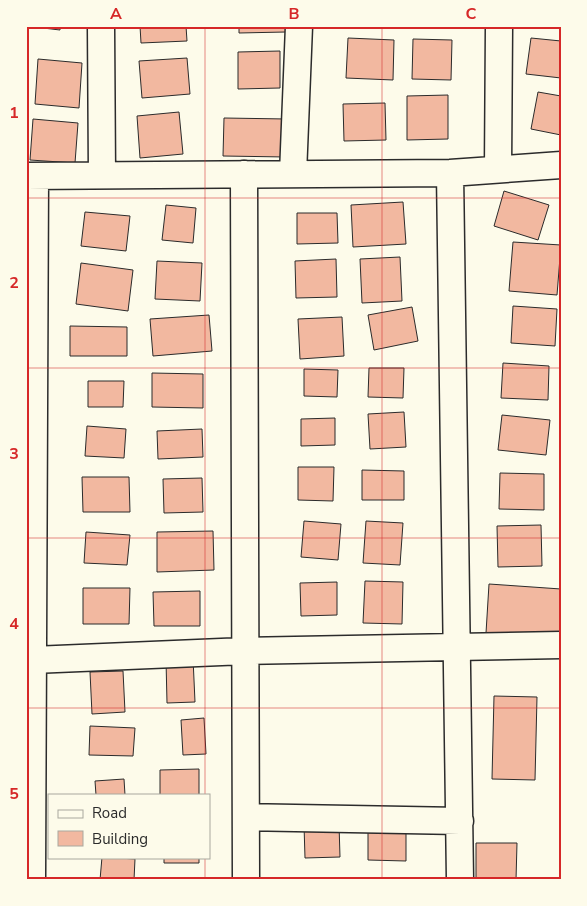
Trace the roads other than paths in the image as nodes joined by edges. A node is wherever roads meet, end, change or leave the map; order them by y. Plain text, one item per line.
1 (101, 26) edge
2 (299, 26) edge
3 (499, 26) edge
4 (561, 165) edge
5 (498, 170) junction
6 (450, 172) junction
7 (244, 174) junction
8 (293, 174) junction
9 (102, 175) junction
10 (31, 176) edge
11 (30, 396) edge
12 (561, 645) edge
13 (458, 646) junction
14 (246, 651) junction
15 (33, 660) junction
16 (246, 817) junction
17 (460, 821) junction
18 (32, 880) edge
19 (246, 880) edge
20 (460, 880) edge

1 - 9 street
2 - 8 street
3 - 5 street
4 - 5 street
5 - 6 street
6 - 8 street
6 - 13 street
7 - 8 street
7 - 9 street
7 - 14 street
9 - 10 street
10 - 11 street
11 - 15 street
12 - 13 street
13 - 14 street
13 - 17 street
14 - 15 street
14 - 16 street
15 - 18 street
16 - 17 street
16 - 19 street
17 - 20 street

